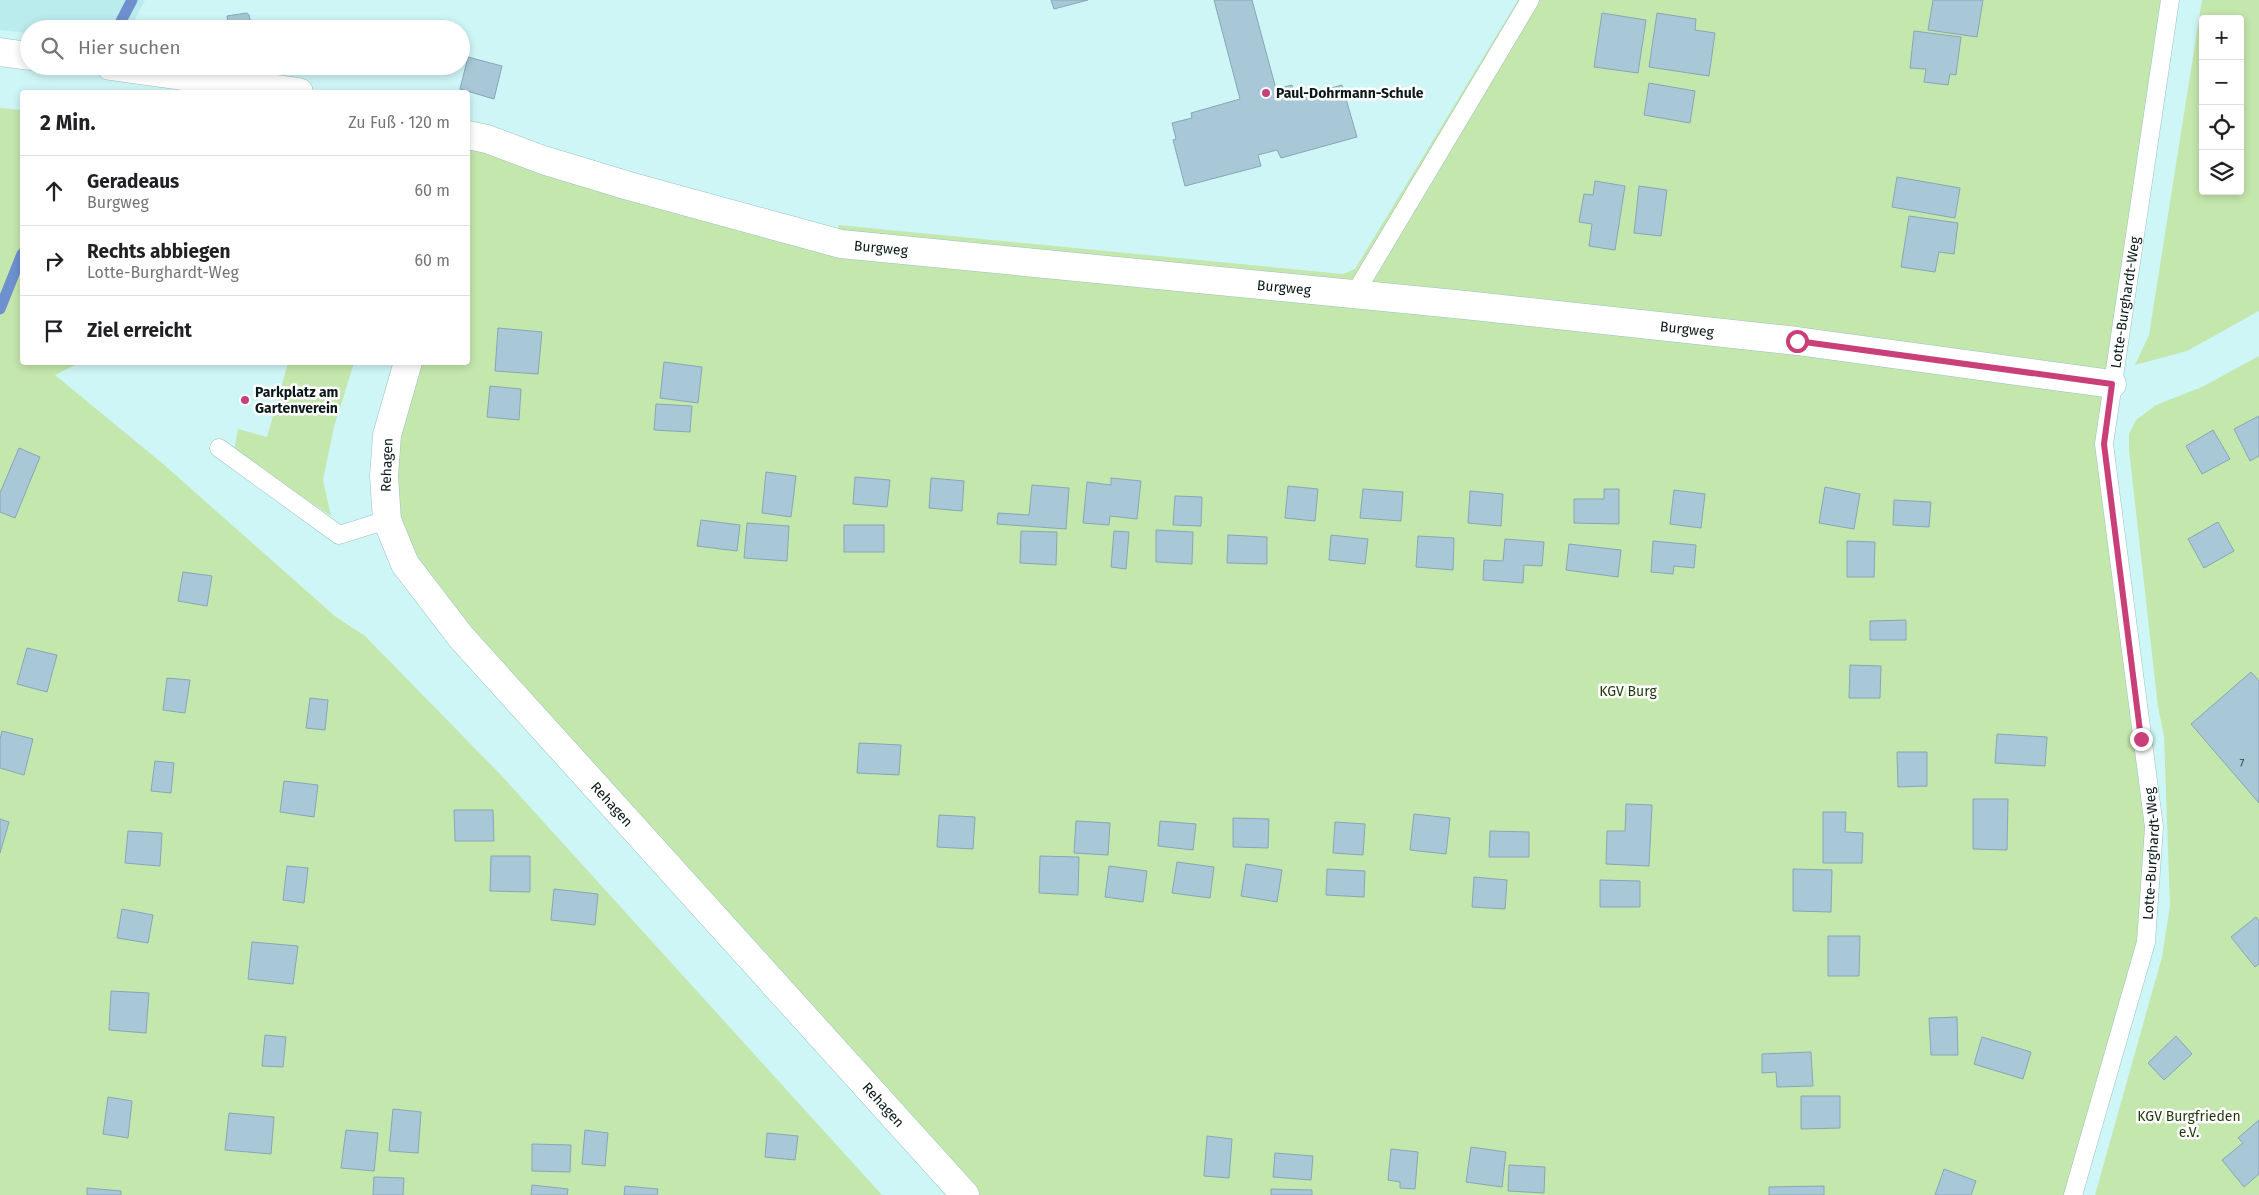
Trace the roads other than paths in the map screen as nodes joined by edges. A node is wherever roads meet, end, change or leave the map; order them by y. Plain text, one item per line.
1 (1530, 0) edge
2 (2170, 0) edge
3 (0, 52) edge
4 (20, 55) edge
5 (175, 75) edge
6 (284, 90) edge
7 (470, 135) edge
8 (1354, 295) junction
9 (407, 365) edge
10 (2112, 384) junction
11 (219, 448) dead end
12 (387, 520) junction
13 (965, 1195) edge
14 (2074, 1195) edge

1 - 8 lane
2 - 10 lane, Lotte-Burghardt-Weg
3 - 4 street
5 - 6 street
7 - 8 street, Burgweg
8 - 10 street, Burgweg
9 - 12 street, Rehagen
10 - 14 lane, Lotte-Burghardt-Weg
11 - 12 lane
12 - 13 street, Rehagen

